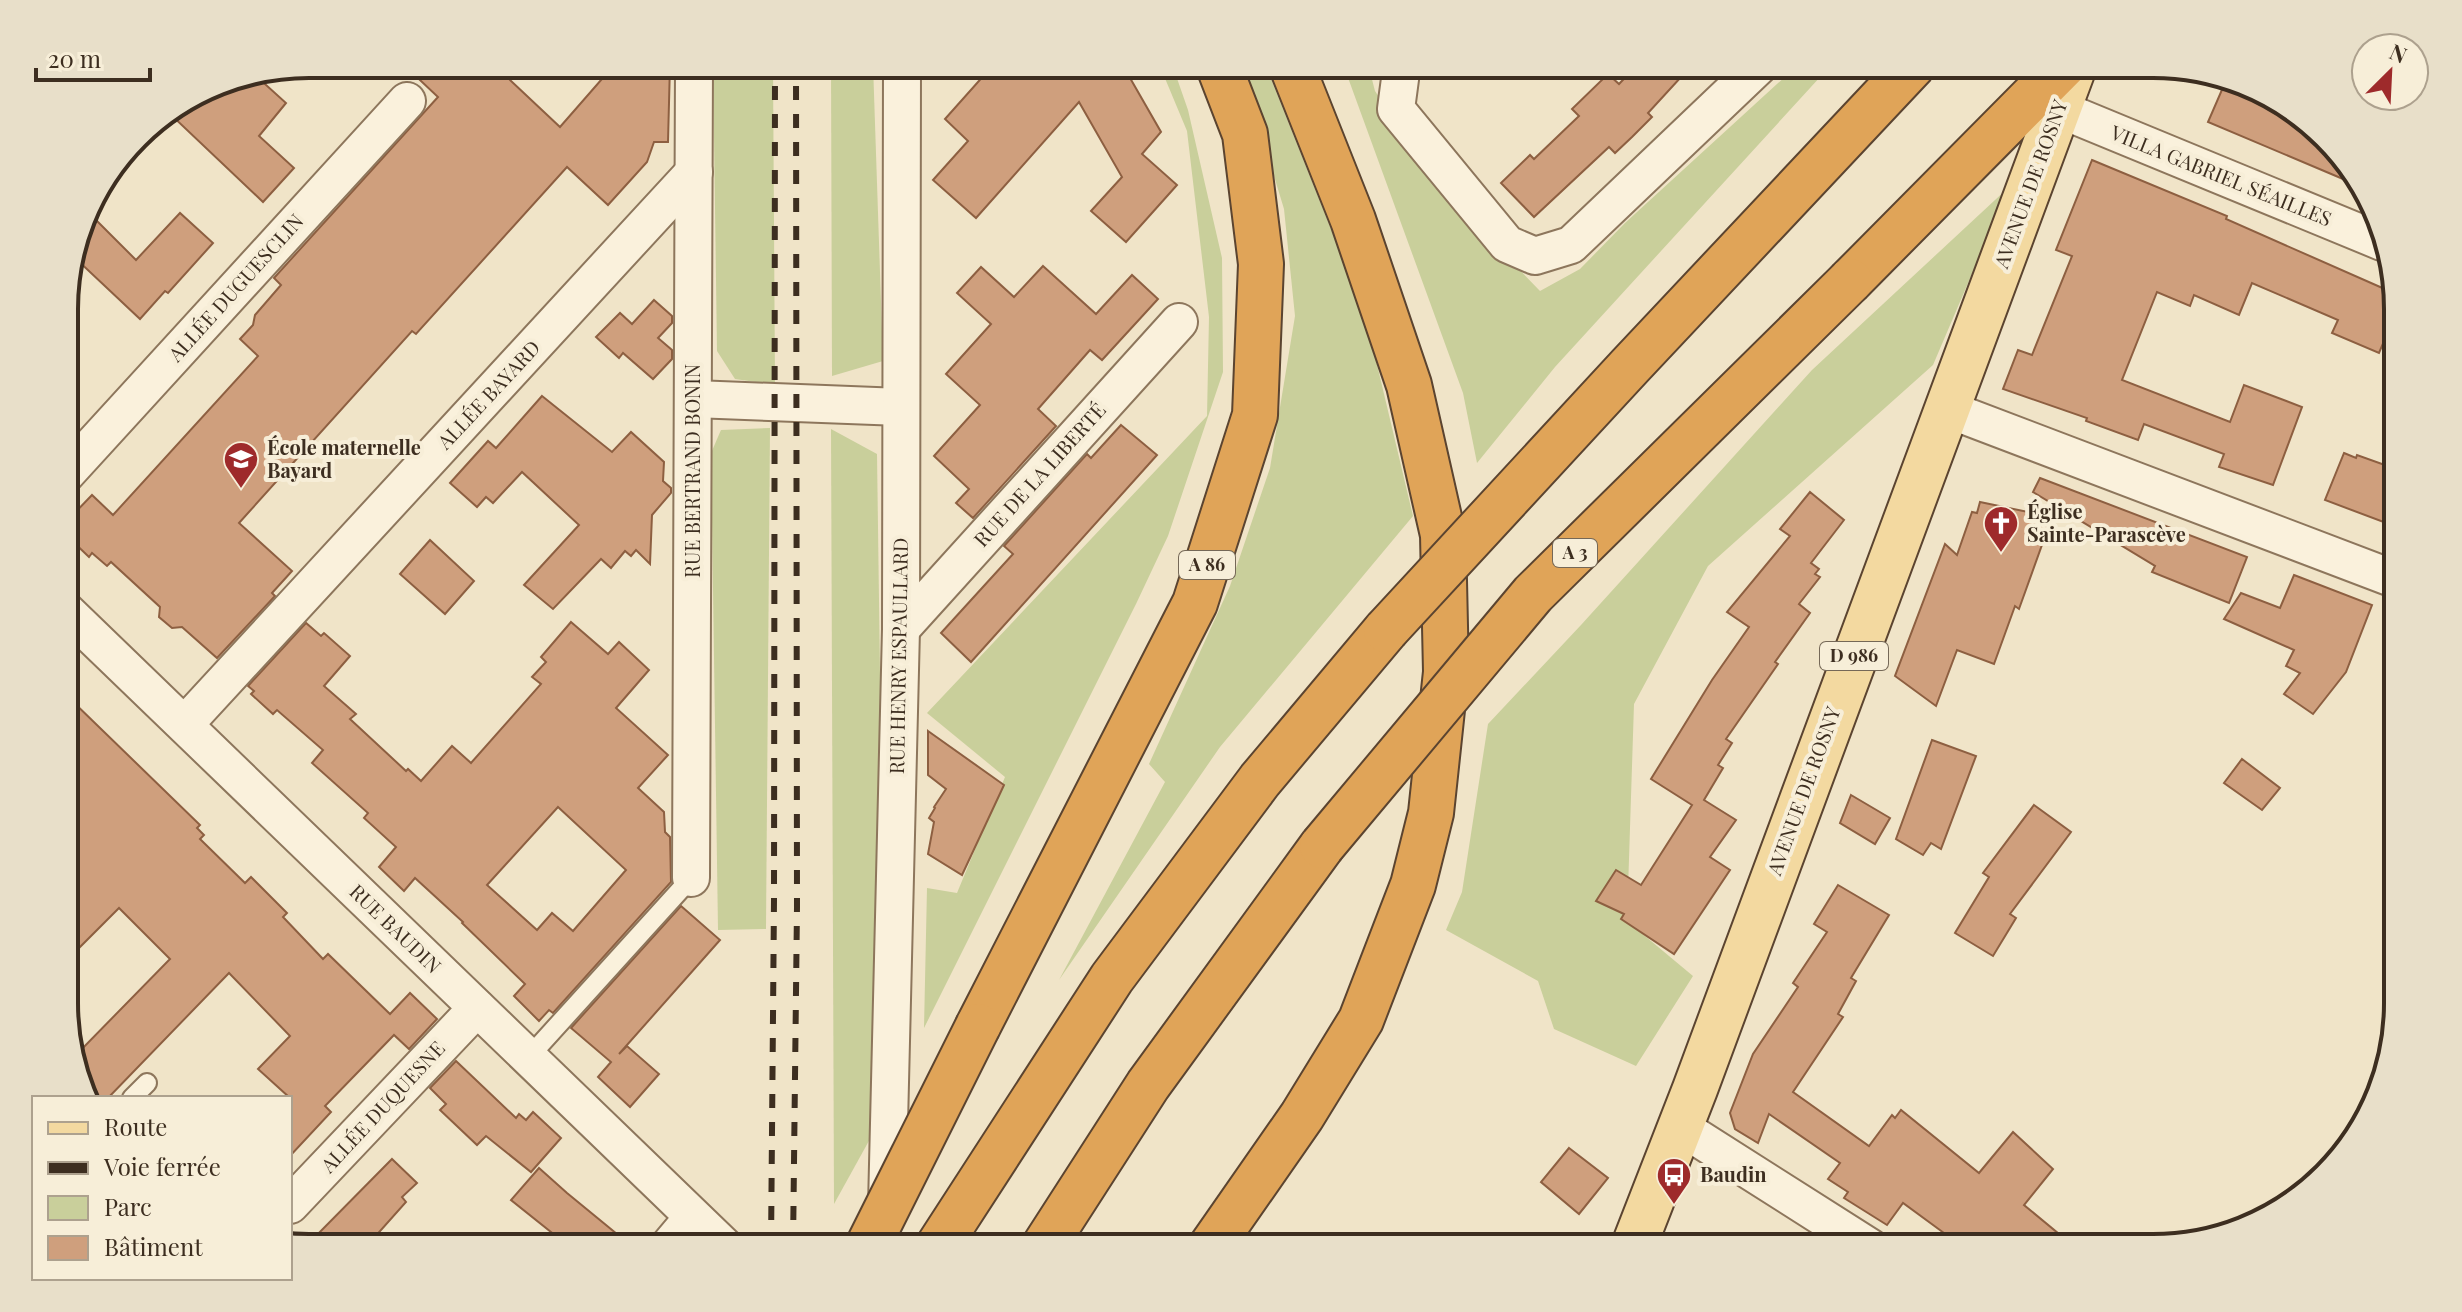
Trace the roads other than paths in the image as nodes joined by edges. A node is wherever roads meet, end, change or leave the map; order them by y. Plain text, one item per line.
1 (694, 78) edge
2 (902, 78) edge
3 (1223, 78) edge
4 (1297, 78) edge
5 (1400, 78) edge
6 (1746, 78) edge
7 (1901, 78) edge
8 (2051, 78) edge
9 (2070, 78) edge
10 (407, 101) dead end
11 (2059, 109) junction
12 (694, 172) junction
13 (2372, 238) edge
14 (1179, 322) dead end
15 (694, 399) junction
16 (901, 407) junction
17 (1947, 409) junction
18 (78, 461) edge
19 (2384, 575) edge
20 (78, 622) edge
21 (901, 629) junction
22 (185, 724) junction
23 (691, 878) joint
24 (477, 1008) junction
25 (528, 1058) junction
26 (147, 1083) dead end
27 (134, 1096) edge
28 (1679, 1126) junction
29 (292, 1203) edge
30 (693, 1217) junction
31 (679, 1234) edge
32 (711, 1234) edge
33 (874, 1234) edge
34 (886, 1234) edge
35 (946, 1234) edge
36 (1052, 1234) edge
37 (1220, 1234) edge
38 (1638, 1234) edge
39 (1849, 1234) edge

1 - 12 street, RUE BERTRAND BONIN
2 - 16 street, RUE HENRY ESPAULLARD
3 - 33 highway, A 86, bridge
4 - 37 highway
5 - 6 street
7 - 35 highway, bridge
8 - 36 highway, A 3, bridge
9 - 11 main road, AVENUE DE ROSNY / D 986
10 - 18 street, ALLÉE DUGUESCLIN
11 - 13 street, VILLA GABRIEL SÉAILLES
11 - 17 main road, AVENUE DE ROSNY / D 986
12 - 15 street, RUE BERTRAND BONIN
12 - 22 street, ALLÉE BAYARD
14 - 21 street, RUE DE LA LIBERTÉ
15 - 16 street
15 - 23 street, RUE BERTRAND BONIN
16 - 21 street, RUE HENRY ESPAULLARD
17 - 19 street
17 - 28 main road, AVENUE DE ROSNY / D 986
20 - 22 street, RUE BAUDIN
21 - 34 street, RUE HENRY ESPAULLARD
22 - 24 street, RUE BAUDIN
23 - 25 lane
24 - 25 street, RUE BAUDIN
24 - 29 street, ALLÉE DUQUESNE
25 - 30 street, RUE BAUDIN
26 - 27 lane
28 - 38 main road, AVENUE DE ROSNY / D 986
28 - 39 street
30 - 31 street
30 - 32 street, RUE BAUDIN

